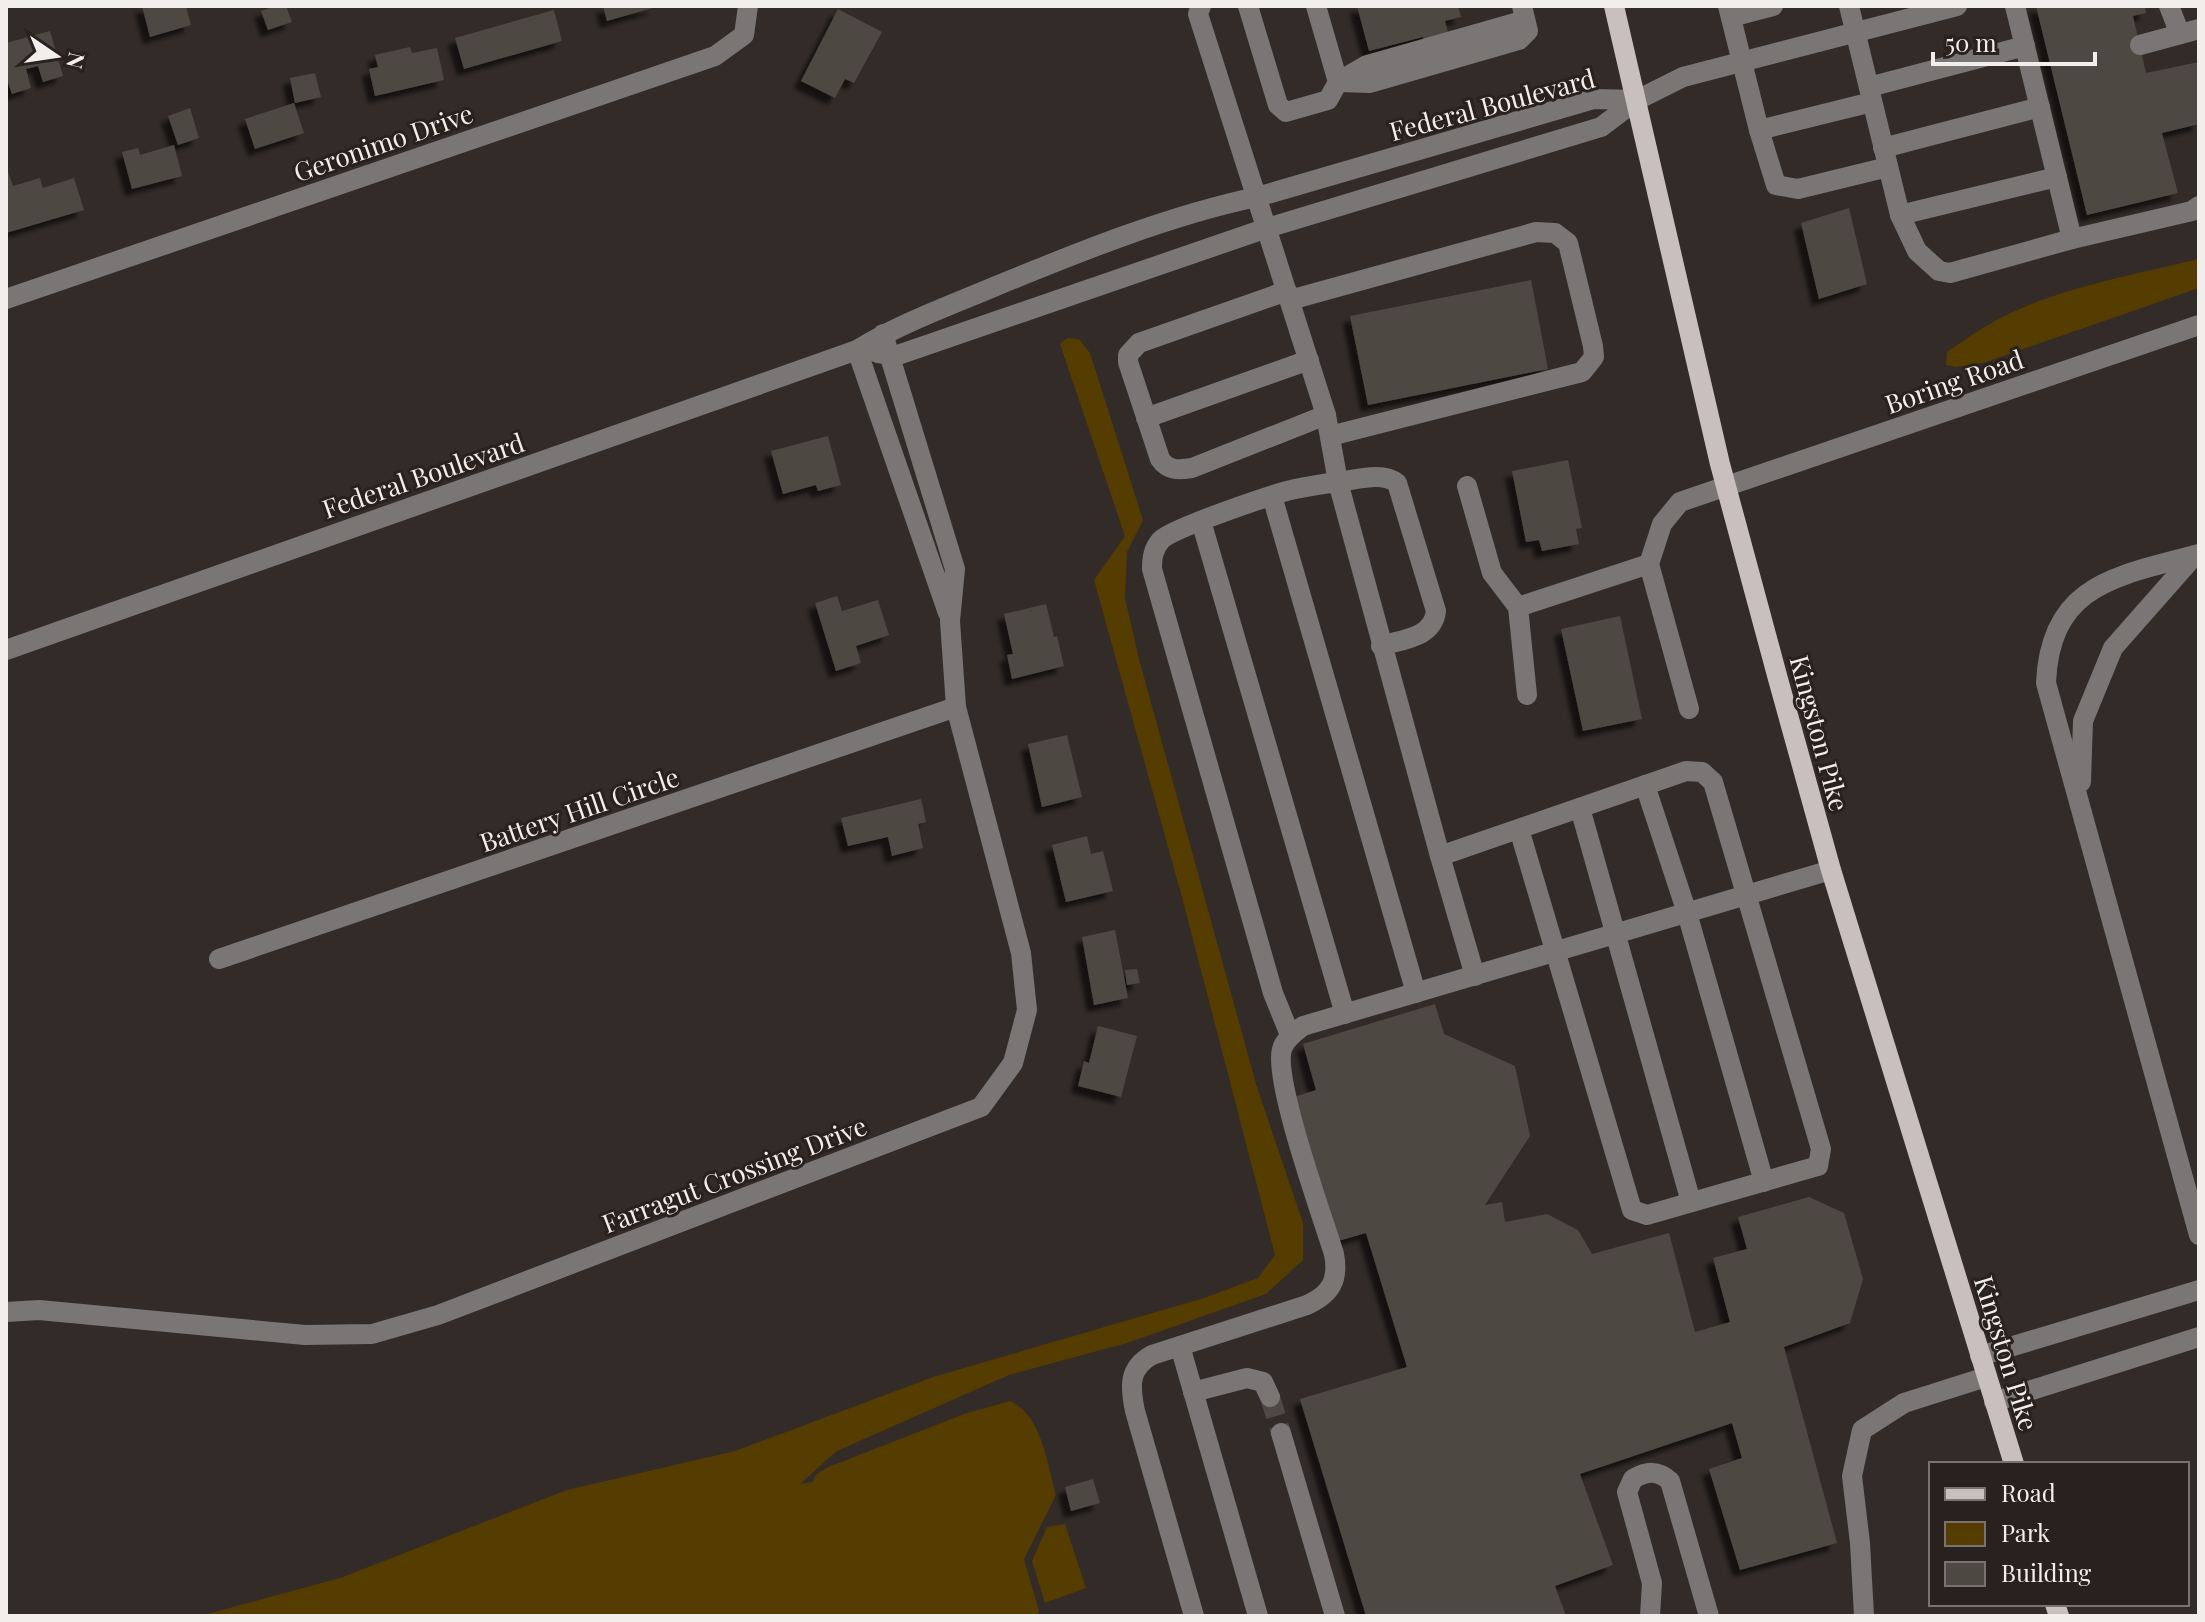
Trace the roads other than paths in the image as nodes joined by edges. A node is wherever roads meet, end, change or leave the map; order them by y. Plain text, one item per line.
1 (748, 6) edge
2 (1201, 6) edge
3 (1248, 6) edge
4 (1316, 6) edge
5 (1614, 6) edge
6 (1773, 6) edge
7 (1849, 6) edge
8 (1957, 6) edge
9 (2015, 6) edge
10 (2169, 6) edge
11 (1730, 11) edge
12 (1525, 19) edge
13 (2189, 31) edge
14 (1855, 32) junction
15 (2140, 45) dead end
16 (2025, 46) junction
17 (1742, 61) junction
18 (1338, 82) junction
19 (1870, 94) junction
20 (1637, 100) junction
21 (2040, 107) junction
22 (1759, 130) junction
23 (1886, 158) junction
24 (2057, 177) junction
25 (1257, 197) junction
26 (2199, 206) edge
27 (1900, 215) junction
28 (1267, 228) junction
29 (2072, 239) junction
30 (1288, 296) junction
31 (6, 299) edge
32 (2199, 325) edge
33 (883, 334) junction
34 (857, 350) junction
35 (890, 355) junction
36 (1309, 360) junction
37 (1326, 415) junction
38 (1146, 418) junction
39 (1330, 436) junction
40 (917, 443) junction
41 (892, 451) junction
42 (1338, 482) junction
43 (1467, 486) dead end
44 (1725, 486) junction
45 (1272, 496) junction
46 (1201, 521) junction
47 (2197, 555) edge
48 (1649, 564) junction
49 (1518, 607) junction
50 (950, 621) junction
51 (1381, 646) junction
52 (6, 650) edge
53 (1527, 695) dead end
54 (956, 707) junction
55 (1689, 709) dead end
56 (1645, 785) junction
57 (2081, 803) junction
58 (1580, 808) junction
59 (1519, 829) junction
60 (1440, 856) junction
61 (1831, 870) junction
62 (1746, 896) junction
63 (1687, 913) junction
64 (1617, 934) junction
65 (1554, 952) junction
66 (219, 959) dead end
67 (1475, 976) junction
68 (1416, 993) junction
69 (1345, 1014) junction
70 (1290, 1035) junction
71 (1764, 1182) junction
72 (1691, 1202) junction
73 (2199, 1235) edge
74 (2199, 1290) edge
75 (6, 1312) edge
76 (2199, 1337) edge
77 (1180, 1346) junction
78 (1980, 1356) junction
79 (1986, 1377) junction
80 (1193, 1392) junction
81 (1270, 1397) tunnel mouth
82 (1994, 1402) junction
83 (1281, 1433) tunnel mouth
84 (2013, 1462) edge
85 (1194, 1616) edge
86 (1258, 1616) edge
87 (1335, 1616) edge
88 (1650, 1616) edge
89 (1709, 1616) edge
90 (1864, 1616) edge

1 - 31 street, Geronimo Drive
2 - 25 street
3 - 18 street
4 - 18 street
5 - 20 main road, Kingston Pike
6 - 11 street
7 - 14 street
8 - 14 street
9 - 16 street
10 - 13 street
11 - 17 street
12 - 18 street
13 - 15 street
14 - 17 street
14 - 19 street
16 - 19 street
16 - 21 street
17 - 20 street
17 - 22 street
19 - 22 street
19 - 23 street
20 - 25 street, Federal Boulevard
20 - 28 street, Federal Boulevard
20 - 44 main road, Kingston Pike
21 - 23 street
21 - 24 street
22 - 23 street
23 - 27 street
24 - 27 street
24 - 29 street
25 - 28 street
25 - 33 street, Federal Boulevard
26 - 29 street
27 - 29 street
28 - 30 street
28 - 35 street, Federal Boulevard
30 - 36 street
30 - 38 street
30 - 39 street
32 - 44 street, Boring Road
33 - 34 street, Federal Boulevard
33 - 35 street, Farragut Crossing Drive
34 - 35 street, Federal Boulevard
34 - 41 street, Farragut Crossing Drive
34 - 52 street, Federal Boulevard
35 - 40 street, Farragut Crossing Drive
36 - 37 street
36 - 38 street
37 - 38 street
37 - 39 street
39 - 42 street
40 - 41 street
40 - 50 street, Farragut Crossing Drive
41 - 50 street, Farragut Crossing Drive
42 - 45 street
42 - 51 street
42 - 51 street
43 - 49 street
44 - 48 street, Boring Road
44 - 61 main road, Kingston Pike
45 - 46 street
45 - 68 street
46 - 69 street
46 - 70 street
47 - 57 street
47 - 57 street
48 - 49 street
48 - 55 street
49 - 53 street
50 - 54 street, Farragut Crossing Drive
51 - 60 street
54 - 66 street, Battery Hill Circle
54 - 75 street, Farragut Crossing Drive
56 - 58 street
56 - 62 street
56 - 63 street
57 - 73 street
58 - 59 street
58 - 64 street
59 - 60 street
59 - 65 street
60 - 67 street
61 - 62 street
61 - 78 main road, Kingston Pike
62 - 63 street
62 - 71 street
63 - 64 street
63 - 71 street
64 - 65 street
64 - 72 street
65 - 67 street
65 - 72 street
67 - 68 street
68 - 69 street
69 - 70 street
70 - 77 street
71 - 72 street
74 - 78 street
76 - 82 street
77 - 80 street
77 - 85 street
78 - 79 main road, Kingston Pike
79 - 82 main road, Kingston Pike
79 - 90 street
80 - 81 street
80 - 86 street
82 - 84 main road, Kingston Pike
83 - 87 street
88 - 89 street

